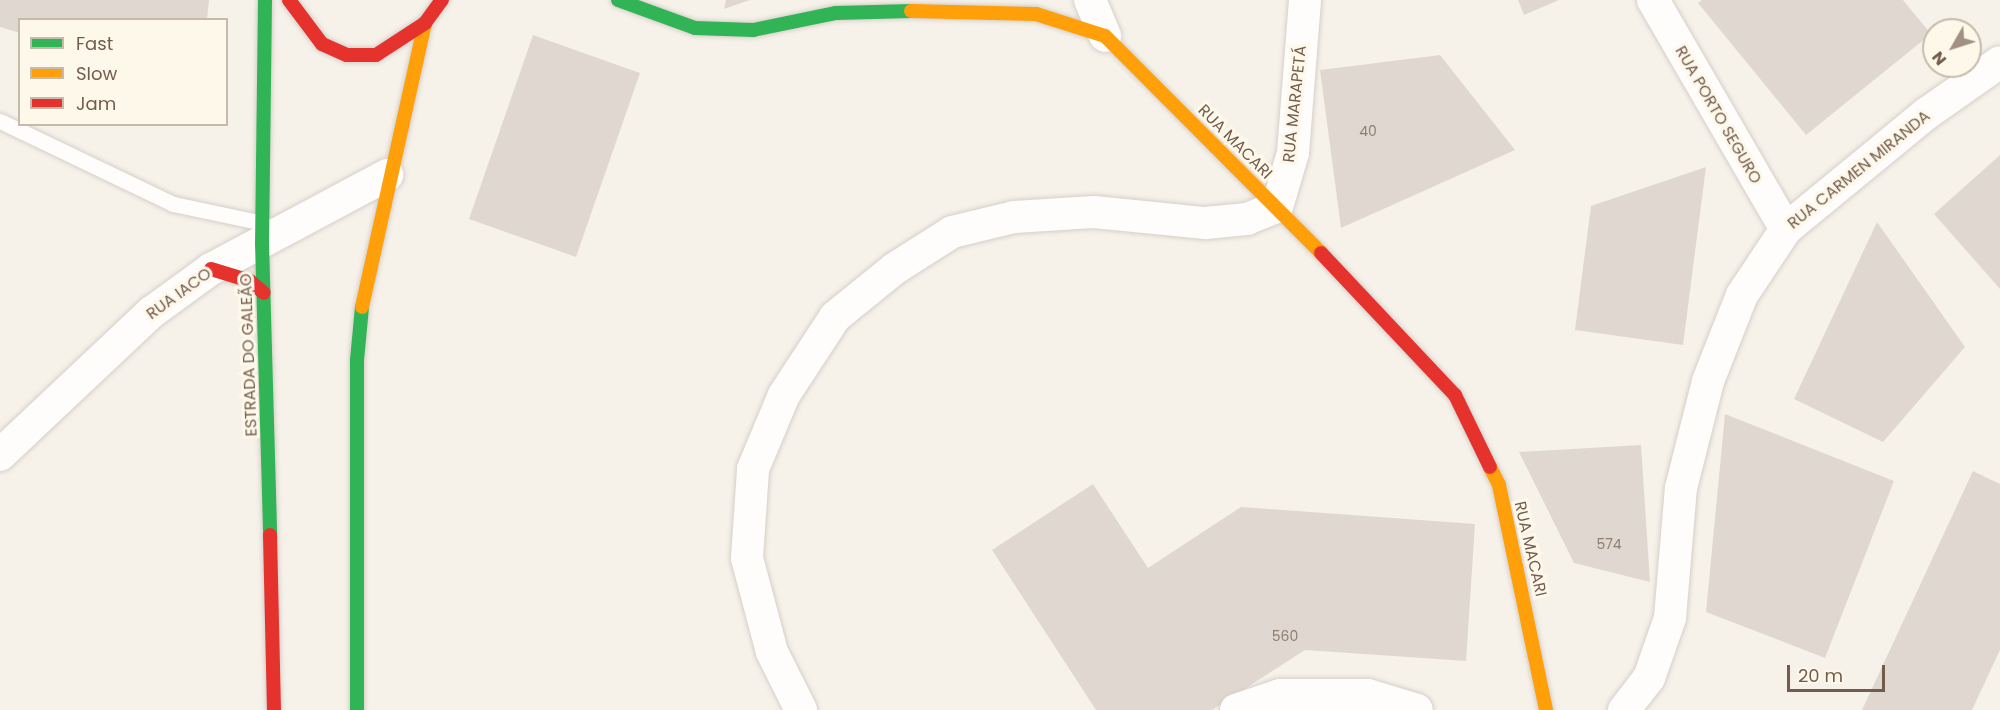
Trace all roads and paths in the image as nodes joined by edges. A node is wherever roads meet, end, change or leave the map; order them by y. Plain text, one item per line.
1 (266, 0) edge
2 (289, 0) edge
3 (442, 0) edge
4 (618, 0) edge
5 (1090, 0) edge
6 (1305, 0) edge
7 (1653, 0) edge
8 (846, 7) edge
9 (425, 23) junction
10 (1105, 36) junction
11 (2000, 62) edge
12 (0, 121) edge
13 (387, 175) junction
14 (1277, 207) junction
15 (1786, 229) junction
16 (262, 233) junction
17 (211, 269) junction
18 (264, 293) junction
19 (0, 455) edge
20 (772, 652) junction
21 (274, 710) edge
22 (357, 710) edge
23 (775, 710) edge
24 (801, 710) edge
25 (1236, 710) edge
26 (1417, 710) edge
27 (1546, 710) edge
28 (1624, 710) edge

1 - 16 main road, ESTRADA DO GALEÃO
2 - 9 main road
3 - 9 main road
4 - 8 main road, RUA MACARI
5 - 10 street
6 - 14 street, RUA MARAPETÁ
7 - 15 street, RUA PORTO SEGURO
8 - 10 main road, RUA MACARI
9 - 13 main road
10 - 14 main road, RUA MACARI
11 - 15 street, RUA CARMEN MIRANDA
12 - 16 lane
13 - 16 street, RUA IACO
13 - 22 main road
14 - 20 street
14 - 27 main road, RUA MACARI
15 - 28 street, RUA CARMEN MIRANDA
16 - 17 street, RUA IACO
16 - 18 main road, ESTRADA DO GALEÃO
17 - 18 main road
17 - 19 street, RUA IACO
18 - 21 main road, ESTRADA DO GALEÃO
20 - 23 street
20 - 24 street
25 - 26 street

